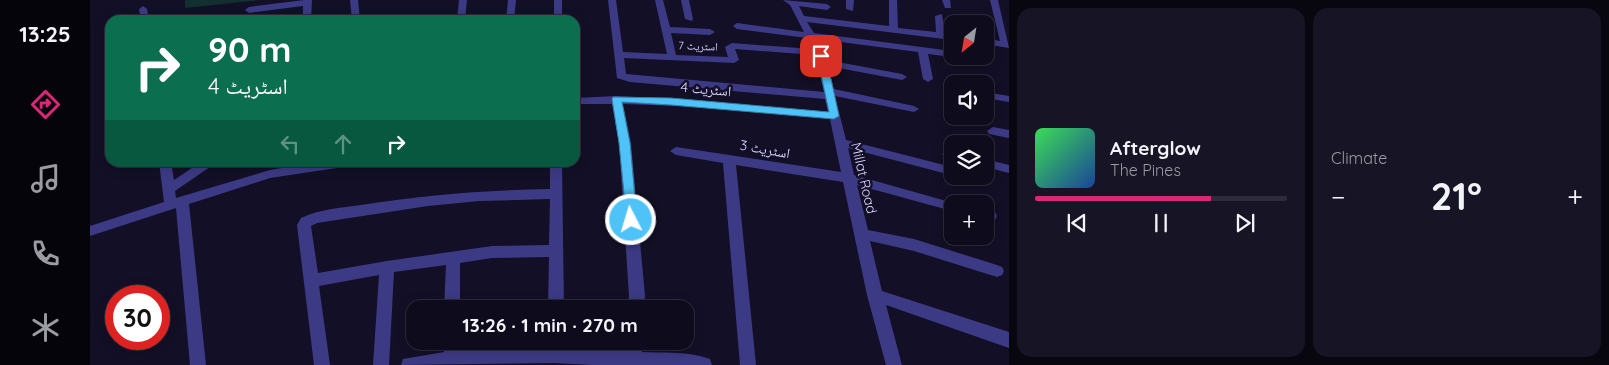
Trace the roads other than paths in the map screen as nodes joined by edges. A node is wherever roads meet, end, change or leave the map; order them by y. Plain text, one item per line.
1 (354, 0) edge
2 (463, 0) edge
3 (512, 0) edge
4 (558, 0) edge
5 (612, 0) edge
6 (659, 0) edge
7 (685, 0) edge
8 (893, 0) edge
9 (994, 0) edge
10 (308, 2) edge
11 (790, 2) edge
12 (827, 7) dead end
13 (144, 9) dead end
14 (249, 10) dead end
15 (145, 15) edge
16 (307, 15) edge
17 (356, 15) edge
18 (462, 15) edge
19 (510, 15) edge
20 (558, 15) edge
21 (940, 16) dead end
22 (800, 18) junction
23 (689, 19) dead end
24 (737, 26) dead end
25 (666, 30) junction
26 (894, 30) junction
27 (710, 32) dead end
28 (809, 35) junction
29 (941, 36) junction
30 (944, 36) edge
31 (994, 43) edge
32 (1007, 45) edge
33 (922, 50) junction
34 (944, 53) edge
35 (618, 55) junction
36 (672, 57) junction
37 (821, 57) junction
38 (902, 77) dead end
39 (928, 79) dead end
40 (829, 93) junction
41 (994, 96) edge
42 (617, 99) junction
43 (1009, 99) edge
44 (580, 101) edge
45 (914, 109) dead end
46 (834, 116) junction
47 (992, 131) dead end
48 (1009, 134) edge
49 (840, 142) junction
50 (676, 151) dead end
51 (729, 158) junction
52 (994, 165) edge
53 (166, 167) edge
54 (203, 167) edge
55 (317, 167) edge
56 (556, 167) edge
57 (944, 168) edge
58 (1009, 169) edge
59 (849, 178) junction
60 (168, 190) junction
61 (556, 194) junction
62 (176, 203) junction
63 (944, 204) edge
64 (90, 231) edge
65 (862, 234) junction
66 (557, 251) junction
67 (453, 258) junction
68 (387, 267) junction
69 (997, 271) dead end
70 (311, 281) junction
71 (875, 296) junction
72 (452, 300) edge
73 (556, 300) edge
74 (637, 300) edge
75 (1009, 340) edge
76 (452, 350) edge
77 (536, 350) edge
78 (566, 350) edge
79 (452, 359) junction
80 (633, 362) edge
81 (198, 365) edge
82 (322, 365) edge
83 (381, 365) edge
84 (409, 365) edge
85 (704, 365) edge
86 (748, 365) edge
87 (894, 365) edge

1 - 17 street
2 - 18 street
3 - 19 street
4 - 20 street
5 - 35 street
6 - 25 street
7 - 23 street
8 - 26 street
9 - 32 street
10 - 14 street
10 - 16 street
11 - 12 street
11 - 22 street, Millat Road
13 - 15 street
21 - 29 street
22 - 26 street
22 - 28 street, Millat Road
24 - 28 street
25 - 27 street
25 - 36 street
26 - 29 street
28 - 33 street
28 - 37 street, Millat Road
29 - 30 street
31 - 32 street
33 - 34 street
33 - 39 street
35 - 36 street, اسٹریٹ 7
35 - 40 street
36 - 37 street, اسٹریٹ 7
37 - 38 street
37 - 40 street, Millat Road
40 - 45 street
40 - 46 street, Millat Road
41 - 43 street
42 - 44 street, اسٹریٹ 4
42 - 46 street, اسٹریٹ 4
42 - 74 street
46 - 49 street, Millat Road
47 - 48 street
49 - 57 street
49 - 59 street, Millat Road
50 - 51 street, اسٹریٹ 3
51 - 59 street, اسٹریٹ 3
51 - 86 street
52 - 58 street
53 - 60 street
54 - 60 street
55 - 62 street
56 - 61 street
59 - 63 street, اسٹریٹ 3
59 - 65 street, Millat Road
60 - 62 street
61 - 66 street
61 - 70 street
62 - 64 street
62 - 81 street
65 - 69 street
65 - 71 street, Millat Road
66 - 67 street
66 - 73 street
67 - 68 street
67 - 72 street
68 - 70 street
68 - 83 street
70 - 82 street
71 - 75 street
71 - 87 street, Millat Road
76 - 79 street
77 - 79 street
78 - 80 street
79 - 84 street
80 - 85 street

